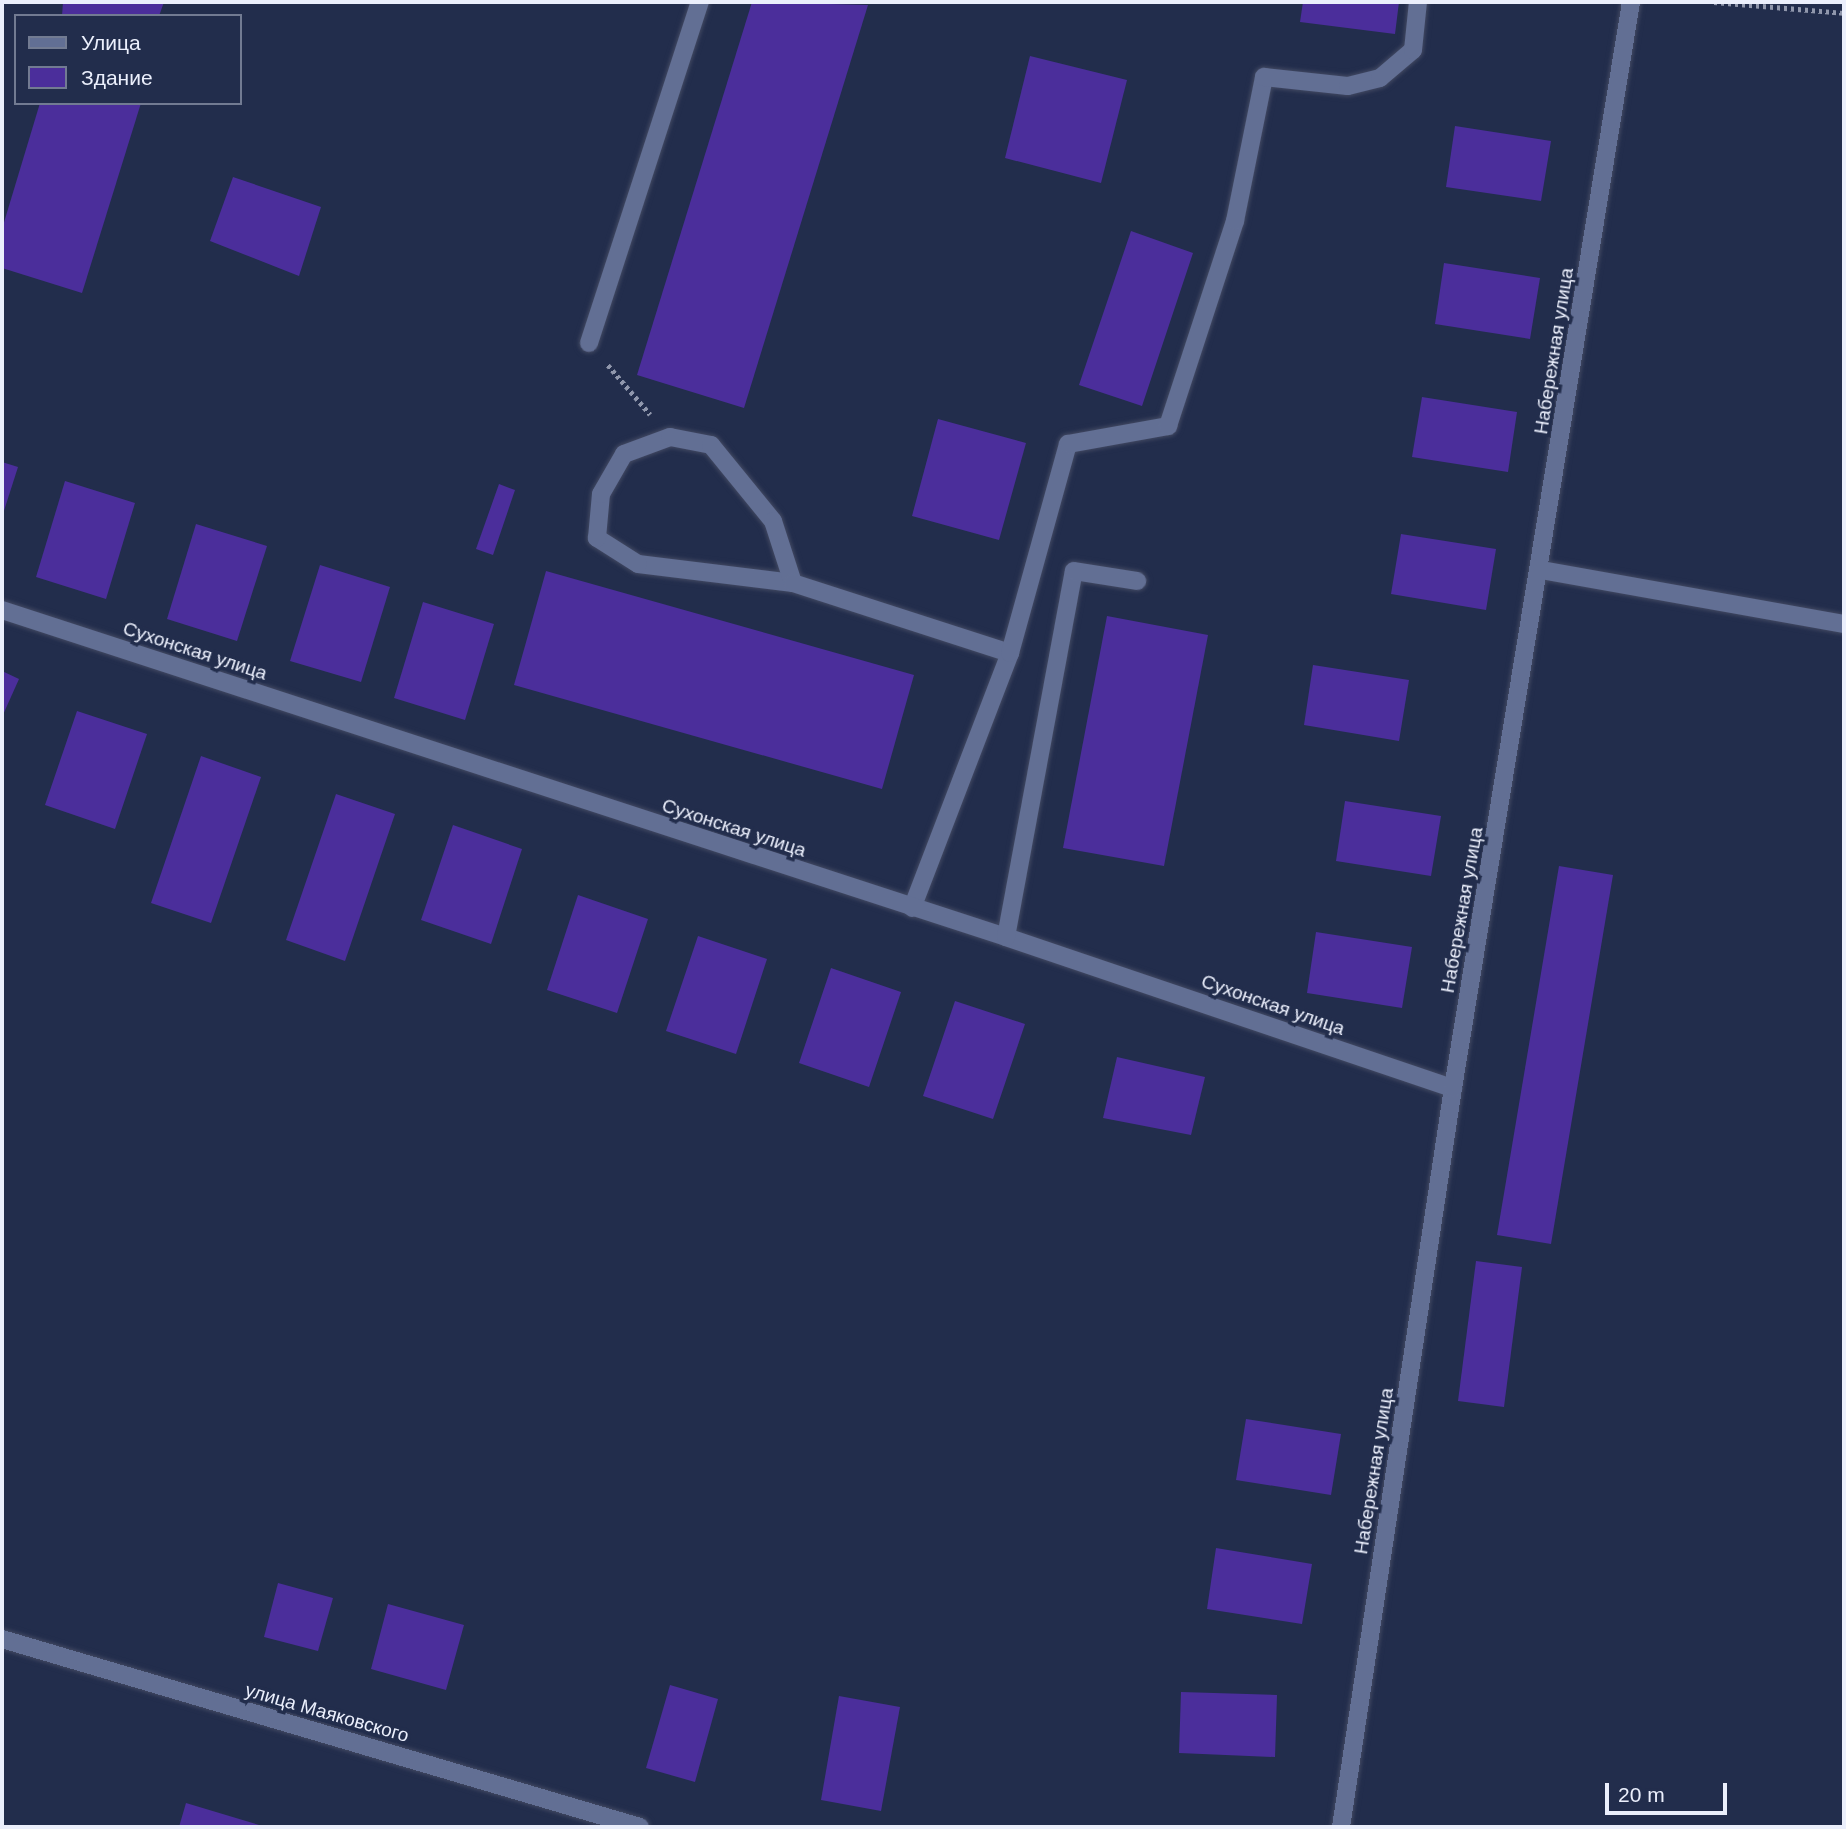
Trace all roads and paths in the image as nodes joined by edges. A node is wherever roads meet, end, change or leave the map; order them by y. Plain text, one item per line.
1 (700, 2) edge
2 (1418, 2) edge
3 (1631, 2) edge
4 (1714, 2) edge
5 (1844, 13) edge
6 (589, 343) joint
7 (670, 437) junction
8 (1541, 570) junction
9 (1137, 581) dead end
10 (793, 583) junction
11 (2, 610) edge
12 (1844, 624) edge
13 (1010, 653) junction
14 (912, 908) junction
15 (1006, 937) junction
16 (1453, 1088) junction
17 (2, 1639) edge
18 (640, 1827) edge
19 (1341, 1827) edge

1 - 6 street
2 - 13 street
3 - 8 street, Набережная улица
4 - 5 path
6 - 7 path
7 - 10 street
7 - 10 street
8 - 12 street
8 - 16 street, Набережная улица
9 - 15 street
10 - 13 street
11 - 14 street, Сухонская улица
13 - 14 street
14 - 15 street, Сухонская улица
15 - 16 street, Сухонская улица
16 - 19 street, Набережная улица
17 - 18 street, улица Маяковского

